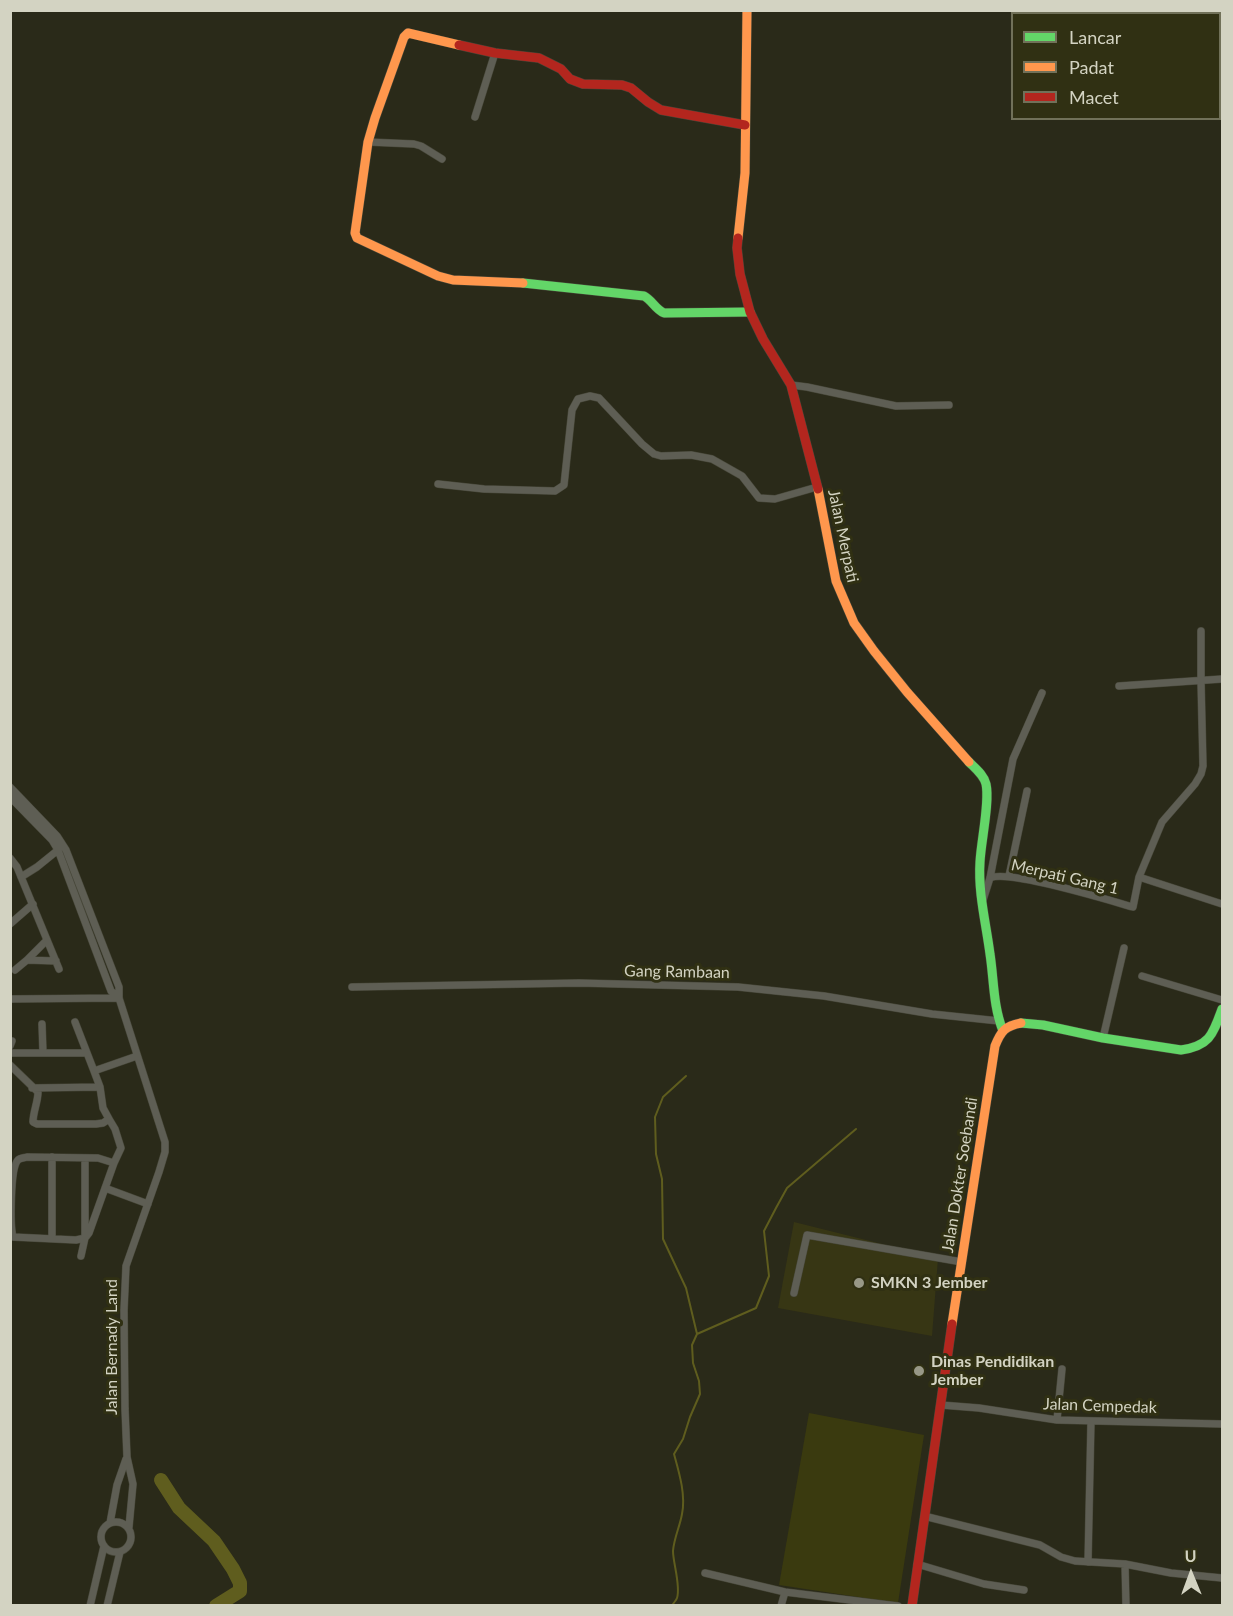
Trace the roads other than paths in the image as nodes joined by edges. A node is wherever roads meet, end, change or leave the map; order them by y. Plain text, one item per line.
1 (747, 10) edge
2 (495, 53) junction
3 (475, 117) dead end
4 (745, 125) junction
5 (368, 142) junction
6 (442, 159) dead end
7 (750, 312) junction
8 (791, 385) junction
9 (949, 405) dead end
10 (438, 484) dead end
11 (817, 487) junction
12 (1201, 631) dead end
13 (1222, 679) edge
14 (1200, 681) junction
15 (1119, 686) dead end
16 (1042, 693) dead end
17 (10, 788) edge
18 (1027, 790) dead end
19 (10, 798) edge
20 (58, 849) junction
21 (10, 858) edge
22 (17, 874) junction
23 (1009, 876) junction
24 (1139, 877) junction
25 (990, 878) junction
26 (33, 904) junction
27 (982, 904) junction
28 (1222, 904) edge
29 (10, 924) edge
30 (47, 940) junction
31 (1124, 948) dead end
32 (27, 960) junction
33 (56, 961) junction
34 (59, 969) dead end
35 (15, 970) dead end
36 (1142, 976) dead end
37 (352, 987) dead end
38 (119, 998) junction
39 (10, 999) edge
40 (1222, 1000) edge
41 (1222, 1009) edge
42 (999, 1021) junction
43 (75, 1023) dead end
44 (42, 1024) dead end
45 (1003, 1030) junction
46 (1103, 1038) junction
47 (10, 1041) edge
48 (10, 1047) edge
49 (10, 1053) edge
50 (43, 1053) junction
51 (86, 1053) junction
52 (137, 1056) junction
53 (10, 1065) edge
54 (94, 1071) junction
55 (100, 1087) junction
56 (32, 1088) junction
57 (109, 1119) junction
58 (52, 1157) junction
59 (85, 1158) junction
60 (114, 1163) junction
61 (105, 1188) junction
62 (148, 1204) junction
63 (52, 1238) junction
64 (85, 1239) junction
65 (81, 1256) dead end
66 (962, 1262) junction
67 (794, 1293) dead end
68 (1062, 1369) dead end
69 (941, 1405) junction
70 (1057, 1420) junction
71 (1091, 1421) junction
72 (1222, 1424) edge
73 (127, 1457) junction
74 (924, 1516) junction
75 (110, 1523) junction
76 (129, 1527) junction
77 (104, 1546) junction
78 (120, 1552) junction
79 (1088, 1562) junction
80 (917, 1564) junction
81 (1125, 1564) junction
82 (705, 1573) dead end
83 (1222, 1578) edge
84 (1024, 1590) dead end
85 (785, 1592) junction
86 (90, 1605) edge
87 (107, 1605) edge
88 (781, 1605) edge
89 (898, 1605) edge
90 (912, 1605) edge
91 (1126, 1605) edge

1 - 4 street, Jalan Merpati
2 - 3 street
2 - 4 street
2 - 5 street
4 - 7 street, Jalan Merpati
5 - 6 street
5 - 7 street
7 - 8 street, Jalan Merpati
8 - 9 street
8 - 11 street, Jalan Merpati
10 - 11 street
11 - 27 street, Jalan Merpati
12 - 14 street, Merpati Gang 1
13 - 14 street
14 - 15 street
14 - 24 street, Merpati Gang 1
16 - 25 street
17 - 38 street, Jalan Bernady Land
18 - 23 street
19 - 20 street, Jalan Bernady Land
20 - 22 street
20 - 38 street, Jalan Bernady Land
21 - 22 street
22 - 26 street
23 - 24 street, Merpati Gang 1
23 - 25 street, Merpati Gang 1
24 - 28 street
25 - 27 street, Merpati Gang 1
26 - 29 street
26 - 30 street
27 - 42 street, Jalan Merpati
30 - 32 street
30 - 33 street
31 - 46 street
32 - 33 street
32 - 35 street
33 - 34 street
36 - 40 street
37 - 42 street, Gang Rambaan
38 - 39 street
38 - 52 street, Jalan Bernady Land
41 - 46 street
42 - 45 street, Jalan Merpati
43 - 51 street
44 - 50 street
45 - 46 street
45 - 66 street, Jalan Dokter Soebandi
47 - 48 street
49 - 50 street
50 - 51 street
51 - 54 street
52 - 54 street
52 - 62 street, Jalan Bernady Land
53 - 56 street
54 - 55 street
55 - 56 street
55 - 57 street
56 - 57 street
57 - 60 street
58 - 59 street
58 - 63 street
58 - 63 street
59 - 60 street
59 - 64 street
60 - 61 street
61 - 62 street
61 - 64 street
62 - 73 street, Jalan Bernady Land
63 - 64 street
64 - 65 street
66 - 67 street
66 - 69 street, Jalan Dokter Soebandi
68 - 70 street
69 - 70 street, Jalan Cempedak
69 - 74 street, Jalan Dokter Soebandi
70 - 71 street, Jalan Cempedak
71 - 72 street, Jalan Cempedak
71 - 79 street
73 - 75 street, Jalan Bernady Land
73 - 76 street, Jalan Bernady Land
74 - 79 street
74 - 80 street, Jalan Dokter Soebandi
75 - 76 street
75 - 77 street
76 - 78 street
77 - 78 street
77 - 86 street
78 - 87 street
79 - 81 street
80 - 84 street
80 - 90 street, Jalan Dokter Soebandi
81 - 83 street
81 - 91 street
82 - 85 street
85 - 88 street
85 - 89 street

